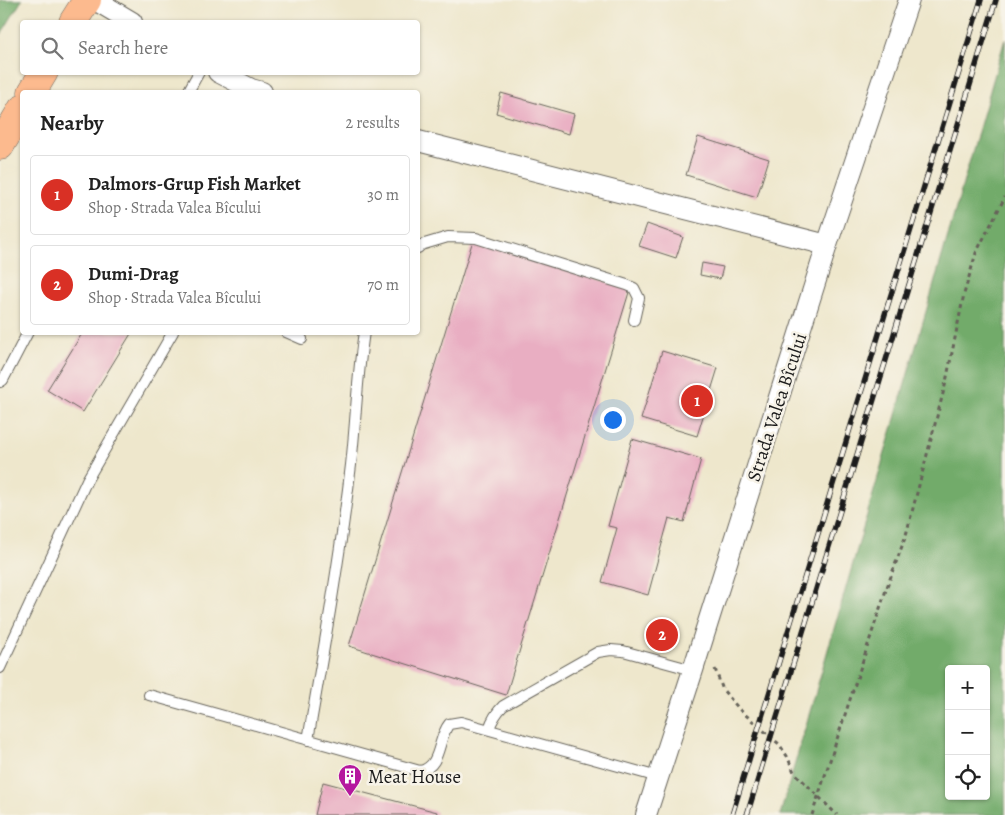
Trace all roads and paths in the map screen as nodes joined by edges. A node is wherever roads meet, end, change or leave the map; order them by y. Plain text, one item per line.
1 (87, 0) edge
2 (95, 0) edge
3 (909, 0) edge
4 (75, 20) edge
5 (129, 20) edge
6 (42, 75) edge
7 (197, 75) edge
8 (225, 75) edge
9 (33, 90) edge
10 (189, 90) edge
11 (258, 90) edge
12 (20, 112) edge
13 (420, 142) edge
14 (0, 146) edge
15 (1005, 197) edge
16 (827, 245) junction
17 (420, 246) edge
18 (634, 320) dead end
19 (26, 335) edge
20 (171, 335) edge
21 (293, 335) edge
22 (364, 335) edge
23 (302, 339) dead end
24 (0, 382) edge
25 (703, 638) junction
26 (0, 666) edge
27 (693, 670) junction
28 (149, 695) dead end
29 (489, 730) junction
30 (308, 740) junction
31 (658, 777) junction
32 (817, 795) junction
33 (646, 815) edge
34 (812, 815) edge
35 (837, 815) edge

1 - 4 main road
2 - 5 street
3 - 16 street, Strada Valea Bîcului
6 - 9 main road
7 - 10 lane
8 - 11 street
12 - 14 main road
13 - 16 street
15 - 32 path
16 - 25 street, Strada Valea Bîcului
17 - 18 lane
19 - 24 lane
20 - 26 lane
21 - 23 lane
22 - 30 lane
25 - 27 street, Strada Valea Bîcului
25 - 32 path
27 - 29 lane
27 - 31 street, Strada Valea Bîcului
28 - 30 lane
29 - 30 lane
29 - 31 lane
31 - 33 street, Strada Valea Bîcului
32 - 34 path
32 - 35 path

